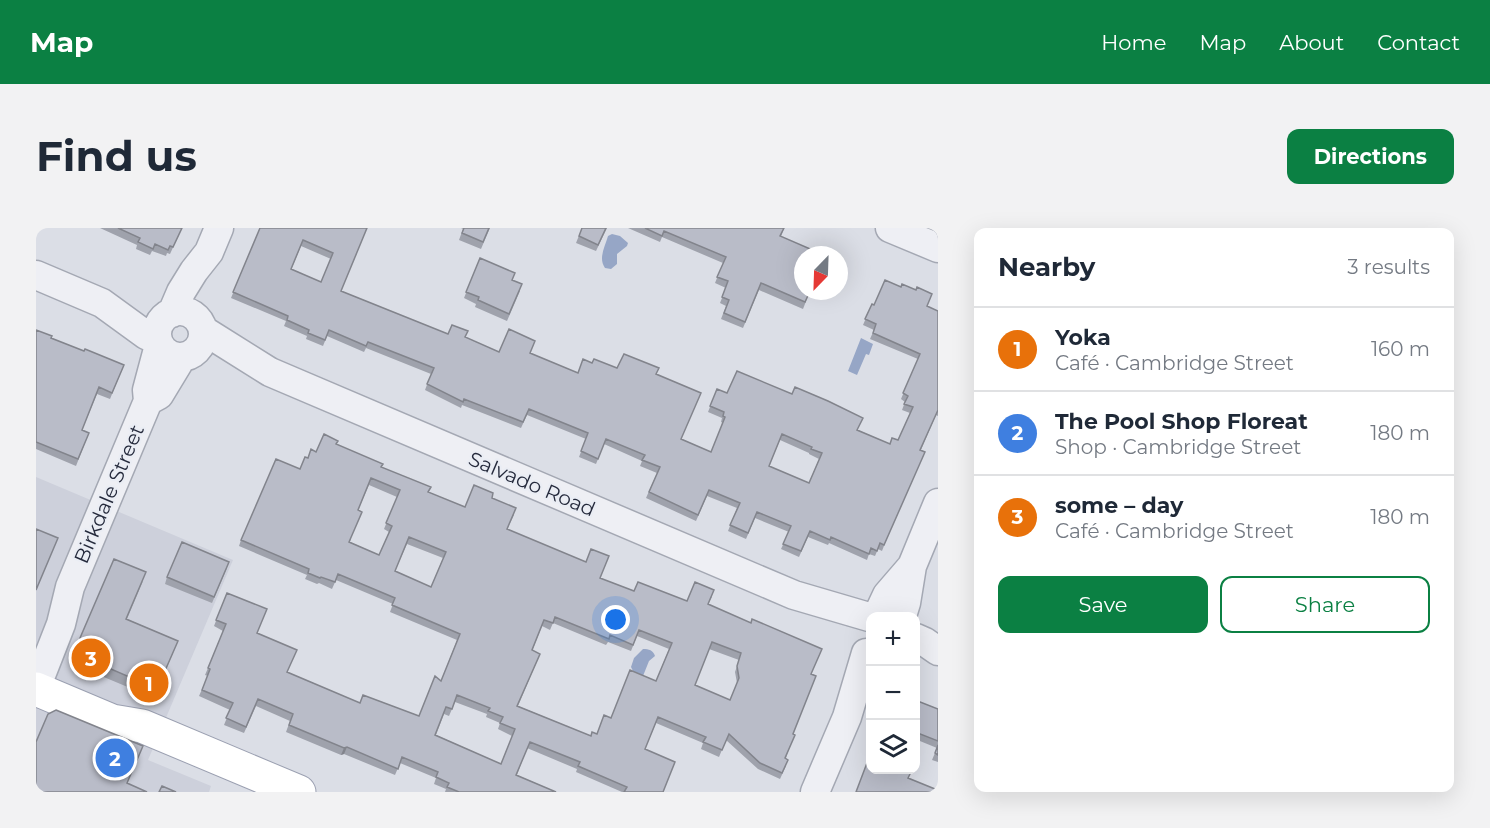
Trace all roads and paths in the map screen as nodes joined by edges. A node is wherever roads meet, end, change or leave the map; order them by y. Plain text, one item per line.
1 (890, 228) edge
2 (214, 240) edge
3 (938, 248) edge
4 (36, 274) edge
5 (179, 334) junction
6 (938, 503) edge
7 (882, 612) edge
8 (866, 625) edge
9 (920, 640) edge
10 (938, 651) edge
11 (920, 661) edge
12 (866, 662) edge
13 (938, 663) edge
14 (37, 675) edge
15 (866, 687) edge
16 (847, 717) junction
17 (299, 792) edge
18 (815, 792) edge

1 - 3 street
2 - 5 street, Birkdale Street
4 - 5 street, Salvado Road
5 - 8 street, Salvado Road
5 - 14 street, Birkdale Street
6 - 7 street
9 - 10 street
11 - 13 street
12 - 16 street
14 - 17 main road
15 - 16 street
16 - 18 street

